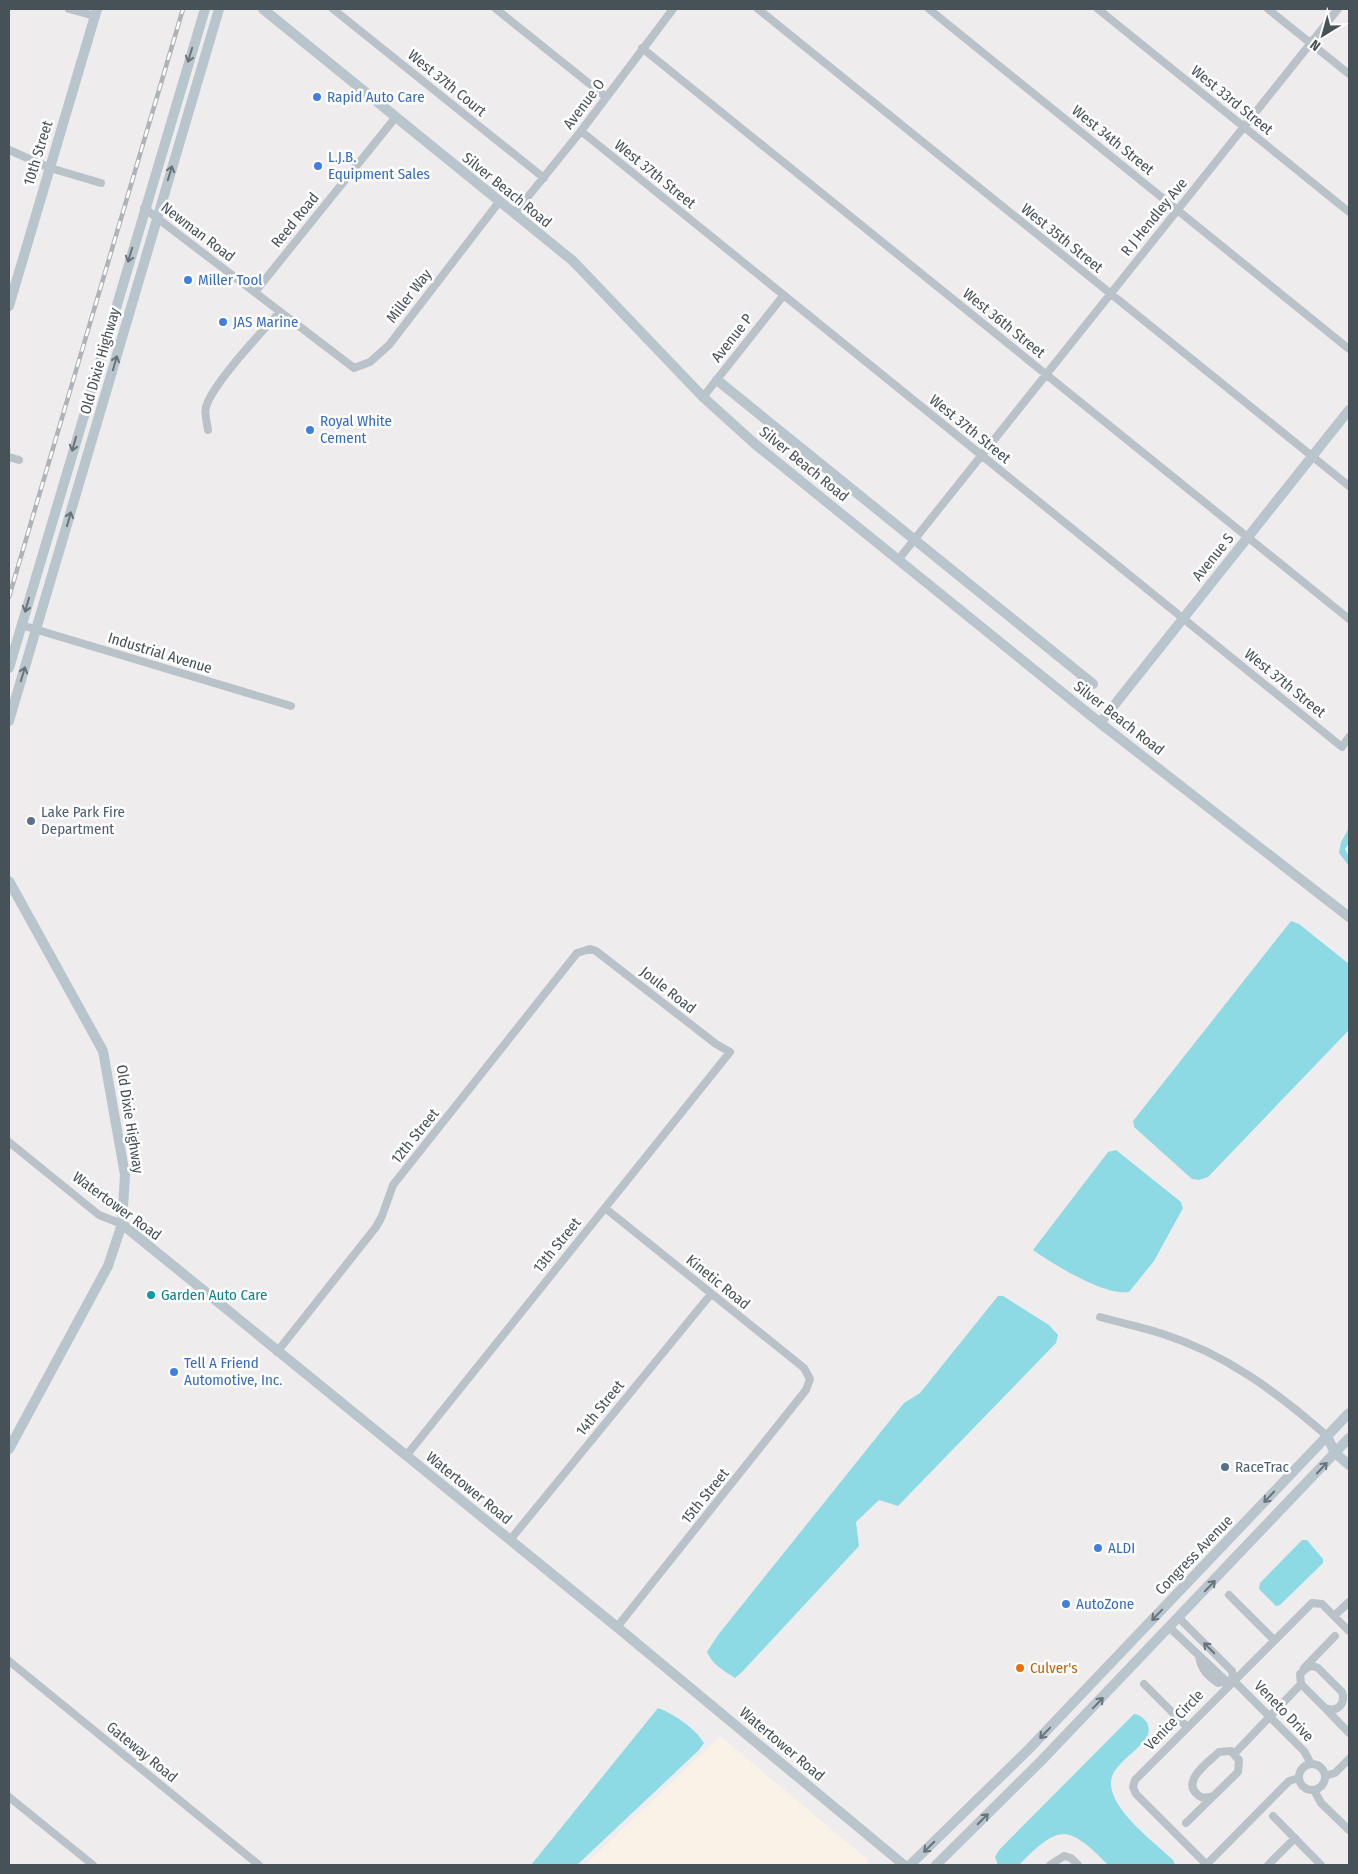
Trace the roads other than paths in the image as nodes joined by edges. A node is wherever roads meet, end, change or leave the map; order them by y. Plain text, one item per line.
1 (69, 9) edge
2 (205, 9) edge
3 (219, 9) edge
4 (263, 9) edge
5 (333, 9) edge
6 (496, 9) edge
7 (673, 9) edge
8 (758, 9) edge
9 (929, 9) edge
10 (1098, 9) edge
11 (1268, 9) edge
12 (1338, 9) edge
13 (96, 13) edge
14 (1312, 43) junction
15 (642, 48) junction
16 (1349, 74) edge
17 (606, 97) junction
18 (395, 118) junction
19 (1244, 127) junction
20 (581, 131) junction
21 (9, 150) edge
22 (50, 168) junction
23 (544, 178) junction
24 (100, 183) dead end
25 (499, 202) junction
26 (144, 208) junction
27 (1178, 210) junction
28 (1349, 212) edge
29 (514, 214) junction
30 (157, 218) junction
31 (255, 292) junction
32 (1110, 294) junction
33 (783, 296) junction
34 (9, 306) edge
35 (280, 312) junction
36 (1349, 349) edge
37 (354, 368) joint
38 (1046, 375) junction
39 (717, 380) junction
40 (703, 397) junction
41 (1349, 410) edge
42 (208, 430) dead end
43 (981, 456) junction
44 (1312, 456) junction
45 (9, 457) edge
46 (19, 460) dead end
47 (1349, 486) edge
48 (1248, 537) junction
49 (916, 538) junction
50 (898, 560) junction
51 (1183, 618) junction
52 (1349, 619) edge
53 (22, 625) junction
54 (36, 630) junction
55 (9, 668) edge
56 (1092, 684) dead end
57 (291, 706) dead end
58 (9, 721) edge
59 (1100, 722) junction
60 (1349, 737) edge
61 (9, 881) edge
62 (1349, 918) edge
63 (590, 949) joint
64 (730, 1052) joint
65 (9, 1142) edge
66 (605, 1208) junction
67 (122, 1224) junction
68 (711, 1294) junction
69 (1100, 1317) dead end
70 (277, 1352) junction
71 (810, 1379) joint
72 (1349, 1413) edge
73 (1326, 1436) junction
74 (1347, 1444) edge
75 (9, 1450) edge
76 (1335, 1453) junction
77 (406, 1456) junction
78 (1349, 1465) edge
79 (510, 1540) junction
80 (1230, 1596) dead end
81 (1349, 1602) edge
82 (1334, 1616) junction
83 (1179, 1618) junction
84 (617, 1627) junction
85 (1170, 1628) junction
86 (1349, 1631) edge
87 (1335, 1636) dead end
88 (1274, 1640) junction
89 (9, 1661) edge
90 (1303, 1669) junction
91 (1230, 1680) junction
92 (1144, 1684) dead end
93 (1301, 1684) junction
94 (1349, 1696) edge
95 (1343, 1702) junction
96 (1325, 1708) junction
97 (1270, 1716) junction
98 (1187, 1727) junction
99 (1349, 1733) edge
100 (1235, 1753) junction
101 (1349, 1759) edge
102 (1311, 1764) junction
103 (1325, 1776) junction
104 (1299, 1778) junction
105 (1314, 1790) junction
106 (1213, 1796) junction
107 (9, 1797) edge
108 (1273, 1816) dead end
109 (1186, 1823) dead end
110 (1348, 1826) edge
111 (1295, 1838) junction
112 (93, 1865) edge
113 (259, 1865) edge
114 (904, 1865) edge
115 (910, 1865) edge
116 (936, 1865) edge
117 (1050, 1865) edge
118 (1078, 1865) edge
119 (1207, 1865) edge
120 (1268, 1865) edge
121 (1321, 1865) edge

1 - 13 street
2 -> 26 street, Old Dixie Highway
30 -> 3 street, Old Dixie Highway
4 - 18 street, Silver Beach Road
5 - 23 street, West 37th Court
6 - 17 street
7 - 15 street, Avenue O
8 - 32 street, West 35th Street
9 - 27 street, West 34th Street
10 - 19 street, West 33rd Street
11 - 14 street
12 - 14 street, R J Hendley Ave
13 - 22 street, 10th Street
14 - 16 street
14 - 19 street, R J Hendley Ave
15 - 17 street, Avenue O
15 - 38 street, West 36th Street
17 - 20 street, Avenue O
18 - 25 street, Silver Beach Road
18 - 31 street, Reed Road
19 - 27 street, R J Hendley Ave
19 - 28 street, West 33rd Street
20 - 23 street, Avenue O
20 - 33 street, West 37th Street
21 - 22 street
22 - 24 street
22 - 34 street, 10th Street
23 - 29 street, Avenue O
25 - 29 street, Silver Beach Road
25 - 37 street, Miller Way
26 - 30 street, Newman Road
26 -> 53 street, Old Dixie Highway
27 - 32 street, R J Hendley Ave
27 - 36 street, West 34th Street
29 - 40 street, Silver Beach Road
30 - 31 street, Newman Road
54 -> 30 street, Old Dixie Highway
31 - 35 street, Newman Road
32 - 38 street, R J Hendley Ave
32 - 44 street, West 35th Street
33 - 39 street, Avenue P
33 - 43 street, West 37th Street
35 - 37 street, Newman Road
35 - 42 street
38 - 43 street, R J Hendley Ave
38 - 48 street, West 36th Street
39 - 40 street, Avenue P
39 - 49 street, Silver Beach Road
40 - 50 street, Silver Beach Road
41 - 44 street, Avenue S
43 - 49 street, R J Hendley Ave
43 - 51 street, West 37th Street
44 - 47 street, West 35th Street
44 - 48 street, Avenue S
45 - 46 street
48 - 51 street, Avenue S
48 - 52 street, West 36th Street
49 - 50 street, R J Hendley Ave
49 - 56 street, Silver Beach Road
50 - 59 street, Silver Beach Road
51 - 59 street, Avenue S
51 - 60 street, West 37th Street
53 - 54 street, Industrial Avenue
53 - 55 street, Old Dixie Highway
54 - 57 street, Industrial Avenue
58 -> 54 street, Old Dixie Highway
59 - 62 street, Silver Beach Road
61 - 67 street, Old Dixie Highway
63 - 64 street, Joule Road
63 - 70 street, 12th Street
64 - 66 street, 13th Street
65 - 67 street, Watertower Road
66 - 68 street, Kinetic Road
66 - 77 street, 13th Street
67 - 70 street, Watertower Road
67 - 75 street, Old Dixie Highway
68 - 71 street, Kinetic Road
68 - 79 street, 14th Street
69 - 73 street
70 - 77 street, Watertower Road
71 - 84 street, 15th Street
72 - 73 street, Congress Avenue
73 - 74 street
73 - 76 street
73 -> 115 street, Congress Avenue
74 - 76 street
76 - 78 street
83 -> 76 street
77 - 79 street, Watertower Road
79 - 84 street, Watertower Road
80 - 88 street
81 - 82 street
82 - 86 street
82 - 88 street, Venice Circle
83 - 85 street
91 -> 83 street, Veneto Drive
84 - 114 street, Watertower Road
85 - 91 street, Veneto Drive
116 -> 85 street
87 - 90 street
88 - 91 street, Venice Circle
89 - 113 street, Gateway Road
90 - 93 street
90 - 95 street
91 - 97 street, Veneto Drive
91 - 98 street, Venice Circle
92 - 98 street
93 - 96 street
93 - 97 street
94 - 95 street
95 - 96 street
96 - 99 street
97 - 100 street
97 - 102 street, Veneto Drive
98 - 119 street, Venice Circle
100 - 106 street
100 - 106 street
101 - 103 street
102 - 103 street
102 - 104 street
103 - 105 street
104 - 105 street
104 - 119 street
105 - 110 street
106 - 109 street
107 - 112 street
108 - 111 street
111 - 120 street
111 - 121 street
117 - 118 street

